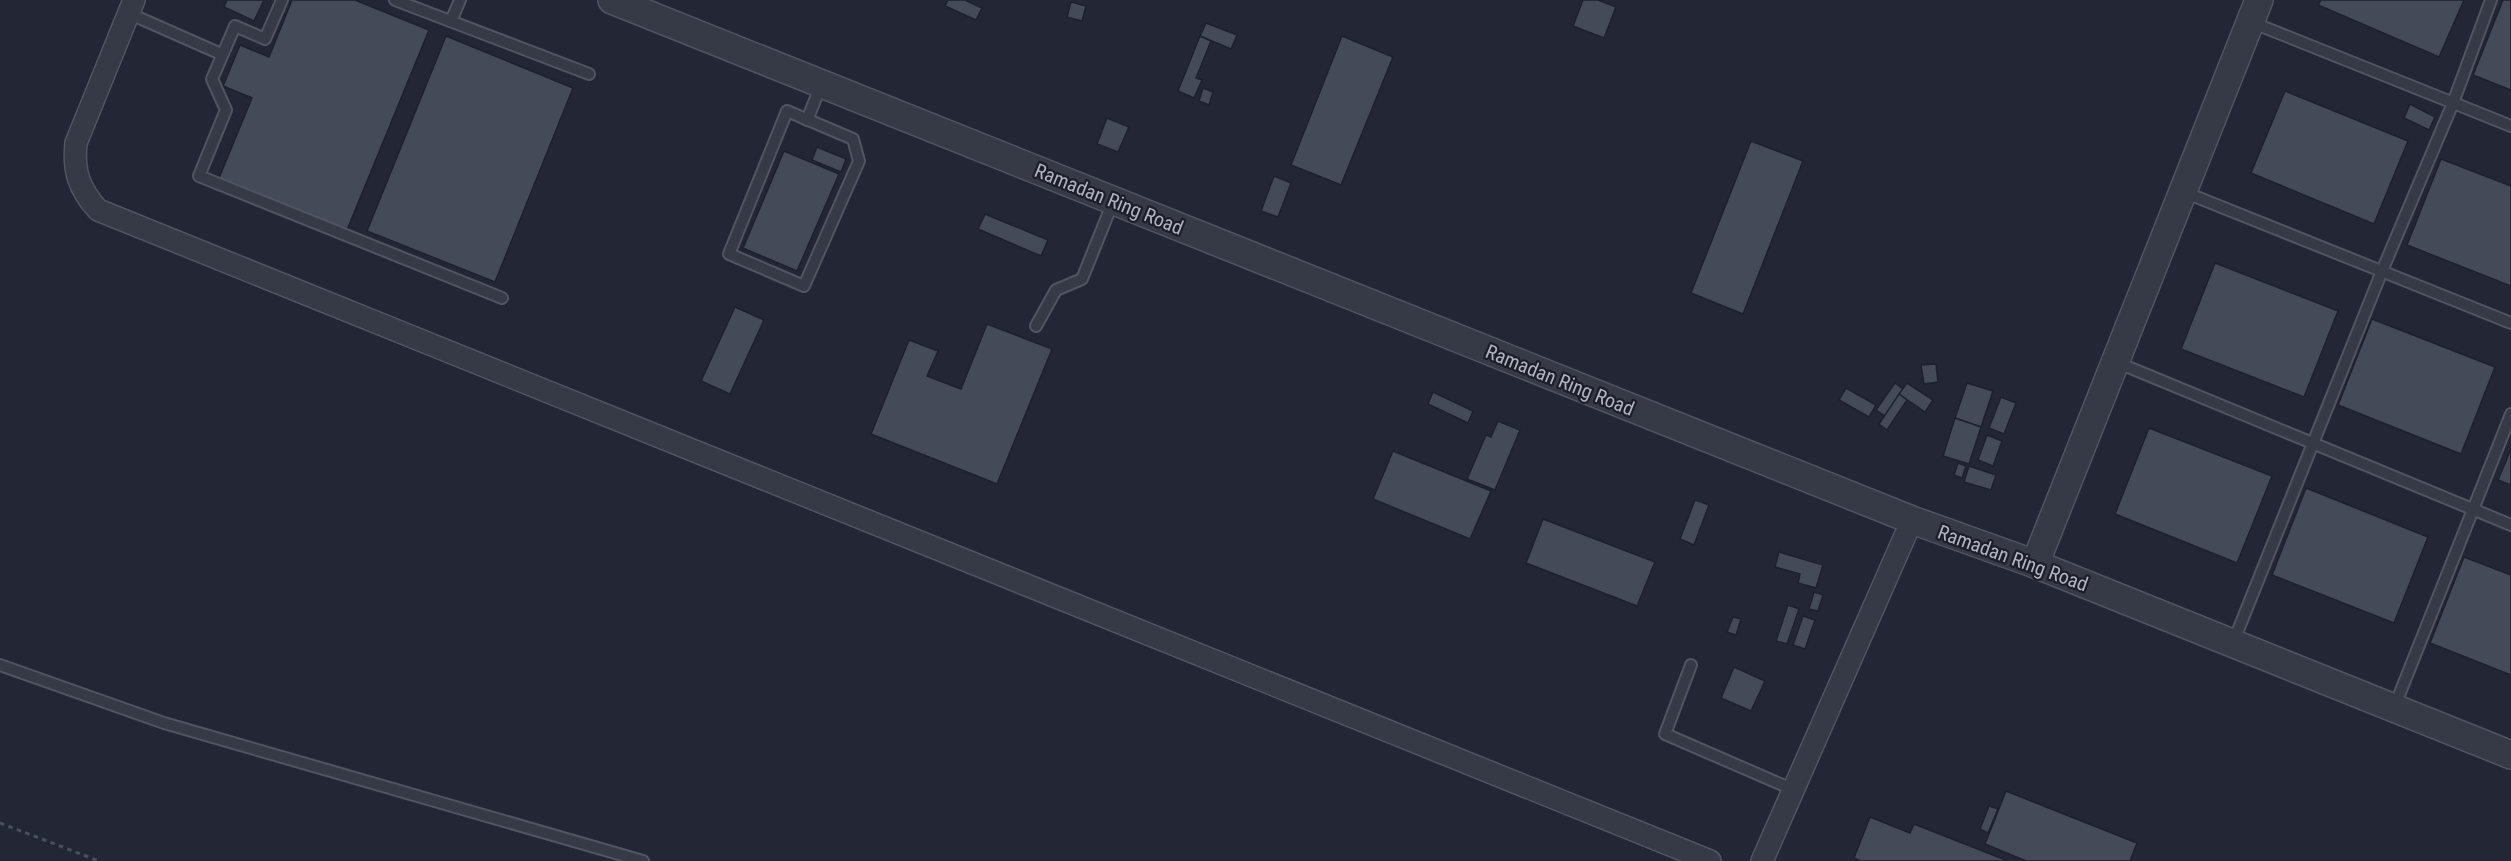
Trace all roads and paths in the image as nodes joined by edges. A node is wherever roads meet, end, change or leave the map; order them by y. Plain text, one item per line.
1 (282, 0) edge
2 (395, 0) edge
3 (460, 0) edge
4 (612, 0) edge
5 (2492, 0) edge
6 (131, 7) edge
7 (2255, 11) edge
8 (451, 21) junction
9 (221, 54) junction
10 (589, 74) dead end
11 (822, 82) junction
12 (2453, 102) junction
13 (807, 120) junction
14 (2511, 126) edge
15 (2183, 192) junction
16 (1113, 201) junction
17 (2382, 272) junction
18 (502, 298) dead end
19 (2511, 323) edge
20 (1036, 326) dead end
21 (2116, 362) junction
22 (2511, 414) edge
23 (2313, 444) junction
24 (2472, 511) junction
25 (1912, 520) junction
26 (2511, 525) edge
27 (2035, 564) junction
28 (2233, 644) junction
29 (1691, 664) dead end
30 (0, 665) edge
31 (2394, 708) junction
32 (2511, 755) edge
33 (1794, 790) junction
34 (0, 823) edge
35 (99, 861) edge
36 (643, 861) edge
37 (1710, 861) edge
38 (1762, 861) edge

1 - 9 lane
2 - 8 lane
3 - 8 lane
4 - 11 street, Ramadan Ring Road
5 - 12 lane
6 - 9 lane
6 - 37 street
7 - 12 lane
7 - 15 street
8 - 10 lane
9 - 18 lane
11 - 13 lane
11 - 16 street, Ramadan Ring Road
12 - 14 lane
12 - 17 lane
13 - 13 lane
15 - 17 lane
15 - 21 street
16 - 20 lane
16 - 25 street, Ramadan Ring Road
17 - 19 lane
17 - 23 lane
21 - 23 lane
21 - 27 street
22 - 24 lane
23 - 24 lane
23 - 28 lane
24 - 26 lane
24 - 31 lane
25 - 27 street, Ramadan Ring Road
25 - 33 street
27 - 28 street, Ramadan Ring Road
28 - 31 street, Ramadan Ring Road
29 - 33 lane
30 - 36 lane
31 - 32 street, Ramadan Ring Road
33 - 38 street
34 - 35 path

